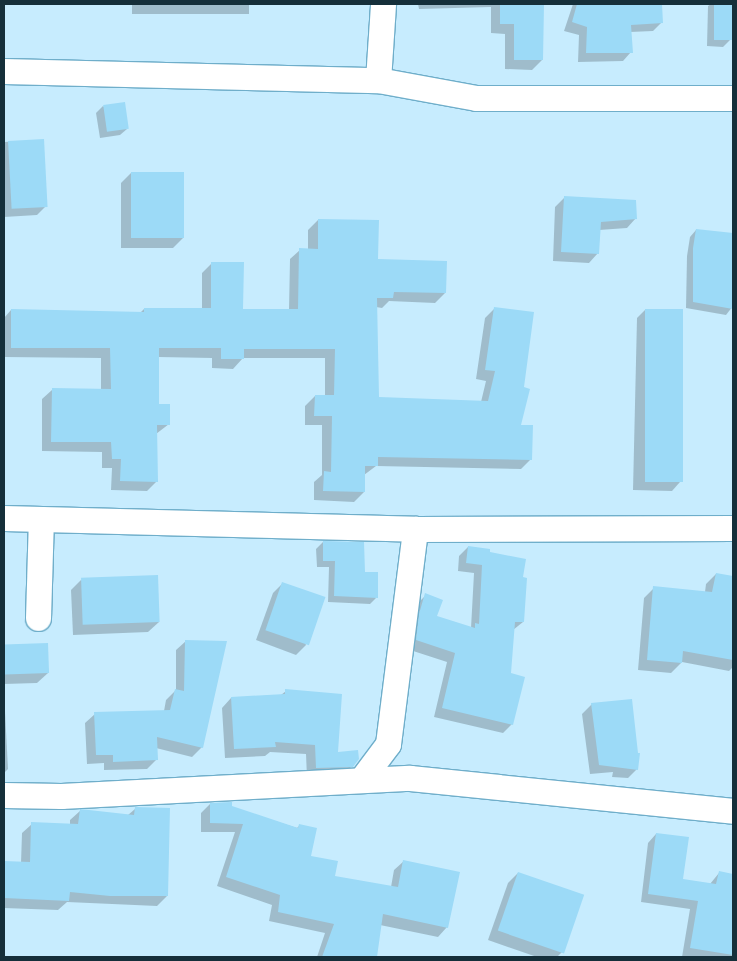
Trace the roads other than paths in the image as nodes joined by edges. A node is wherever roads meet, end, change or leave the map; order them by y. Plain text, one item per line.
1 (383, 4) edge
2 (4, 72) edge
3 (378, 80) junction
4 (733, 98) edge
5 (4, 518) edge
6 (40, 519) junction
7 (733, 528) edge
8 (415, 529) junction
9 (38, 618) dead end
10 (388, 744) junction
11 (410, 778) junction
12 (360, 780) junction
13 (4, 795) edge
14 (733, 811) edge

1 - 3 street
2 - 3 street
3 - 4 street
5 - 6 street
6 - 8 street
6 - 9 street
7 - 8 street
8 - 10 street
10 - 11 street
10 - 12 street
11 - 12 street
11 - 14 street
12 - 13 street

